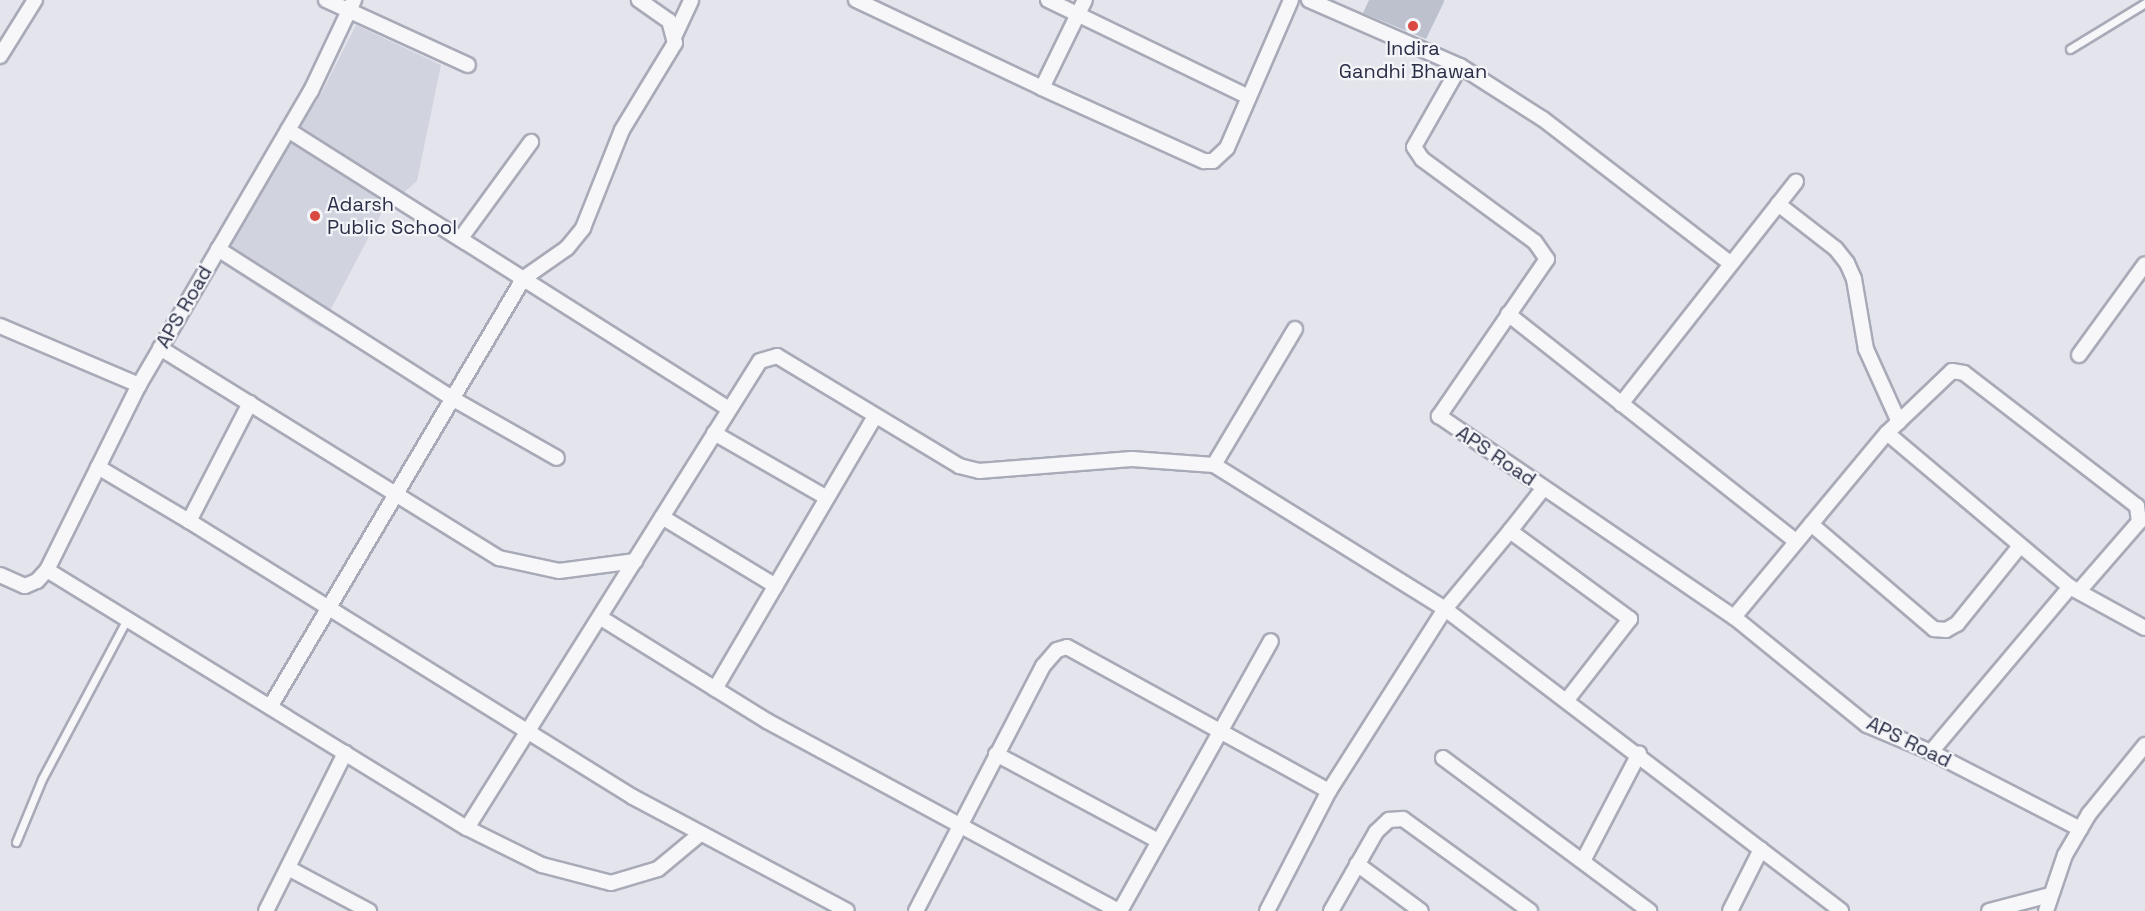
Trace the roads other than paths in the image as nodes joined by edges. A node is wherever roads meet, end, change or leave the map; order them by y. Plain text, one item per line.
1 (35, 0) edge
2 (326, 0) edge
3 (639, 0) edge
4 (691, 0) edge
5 (856, 0) edge
6 (1048, 0) edge
7 (1085, 0) edge
8 (1291, 0) edge
9 (1309, 0) edge
10 (2145, 3) edge
11 (352, 6) edge
12 (1078, 13) junction
13 (675, 35) junction
14 (2070, 49) dead end
15 (0, 56) edge
16 (468, 65) dead end
17 (1460, 66) junction
18 (1042, 88) junction
19 (1249, 97) junction
20 (288, 130) junction
21 (531, 142) dead end
22 (1796, 182) dead end
23 (1778, 204) junction
24 (460, 238) junction
25 (218, 249) junction
26 (1730, 263) junction
27 (2143, 269) edge
28 (524, 278) junction
29 (1508, 314) junction
30 (0, 326) edge
31 (1295, 329) dead end
32 (160, 348) junction
33 (2079, 354) dead end
34 (139, 385) junction
35 (455, 400) junction
36 (250, 403) junction
37 (1621, 404) junction
38 (729, 409) junction
39 (875, 416) junction
40 (1899, 422) junction
41 (1887, 433) junction
42 (714, 434) junction
43 (557, 458) dead end
44 (1214, 465) junction
45 (98, 467) junction
46 (1544, 489) junction
47 (396, 492) junction
48 (827, 498) junction
49 (662, 517) junction
50 (189, 521) junction
51 (1811, 524) junction
52 (1510, 531) junction
53 (1795, 541) junction
54 (2020, 546) junction
55 (635, 561) junction
56 (47, 570) junction
57 (0, 575) edge
58 (776, 586) junction
59 (2075, 589) junction
60 (326, 608) junction
61 (1444, 609) junction
62 (128, 617) junction
63 (1734, 617) junction
64 (600, 618) junction
65 (2145, 628) edge
66 (1271, 641) dead end
67 (715, 689) junction
68 (1567, 700) junction
69 (270, 707) junction
70 (1218, 731) junction
71 (530, 733) junction
72 (2145, 745) edge
73 (1931, 752) junction
74 (345, 753) junction
75 (996, 754) junction
76 (1639, 754) junction
77 (1443, 758) dead end
78 (1329, 791) junction
79 (959, 824) junction
80 (467, 828) junction
81 (2080, 829) junction
82 (700, 834) junction
83 (1158, 841) junction
84 (16, 842) dead end
85 (1761, 849) junction
86 (1584, 860) junction
87 (1357, 864) junction
88 (288, 868) junction
89 (2050, 895) junction
90 (267, 911) edge
91 (369, 911) edge
92 (847, 911) edge
93 (916, 911) edge
94 (1119, 911) edge
95 (1268, 911) edge
96 (1331, 911) edge
97 (1421, 911) edge
98 (1530, 911) edge
99 (1649, 911) edge
100 (1730, 911) edge
101 (1841, 911) edge
102 (1989, 911) edge
103 (2046, 911) edge

1 - 15 street
2 - 11 street
3 - 13 street
4 - 13 street
5 - 18 street
6 - 12 street
7 - 12 street
8 - 19 street
9 - 17 street
10 - 14 lane
11 - 16 street
11 - 20 street, APS Road
12 - 18 street
12 - 19 street
13 - 28 street
17 - 26 street
17 - 29 street, APS Road
18 - 19 street
20 - 24 street
20 - 25 street, APS Road
21 - 24 street
22 - 23 street
23 - 26 street
23 - 40 street
24 - 28 street
25 - 32 street, APS Road
25 - 35 street
26 - 37 street
27 - 33 street
28 - 35 street
28 - 38 street
29 - 37 street
29 - 46 street, APS Road
30 - 34 street
31 - 44 street
32 - 34 street, APS Road
32 - 36 street
34 - 45 street, APS Road
35 - 43 street
35 - 47 street
36 - 47 street
36 - 50 street
37 - 53 street
38 - 39 street
38 - 42 street
39 - 44 street
39 - 48 street
40 - 41 street
40 - 59 street
41 - 51 street
41 - 54 street
42 - 48 street
42 - 49 street
44 - 61 street
45 - 50 street
45 - 56 street, APS Road
46 - 52 street
46 - 63 street, APS Road
47 - 55 street
47 - 60 street
48 - 58 street
49 - 55 street
49 - 58 street
50 - 60 street
51 - 53 street
51 - 54 street
52 - 61 street
52 - 68 street
53 - 63 street
54 - 59 street
55 - 64 street
56 - 57 street
56 - 62 street
58 - 67 street
59 - 65 street
59 - 73 street
60 - 69 street
60 - 71 street
61 - 68 street
61 - 78 street
62 - 69 street
62 - 84 lane
63 - 73 street, APS Road
64 - 67 street
64 - 71 street
66 - 70 street
67 - 79 street
68 - 76 street
69 - 74 street
70 - 75 street
70 - 78 street
70 - 83 street
71 - 80 street
71 - 82 street
72 - 81 street
73 - 81 street, APS Road
74 - 80 street
74 - 88 street
75 - 79 street
75 - 83 street
76 - 85 street
76 - 86 street
77 - 86 street
78 - 95 street
79 - 93 street
79 - 94 street
80 - 82 street
81 - 89 street
82 - 92 street
83 - 94 street
85 - 100 street
85 - 101 street
86 - 99 street
87 - 96 street
87 - 97 street
87 - 98 street
88 - 90 street
88 - 91 street
89 - 102 street
89 - 103 street

